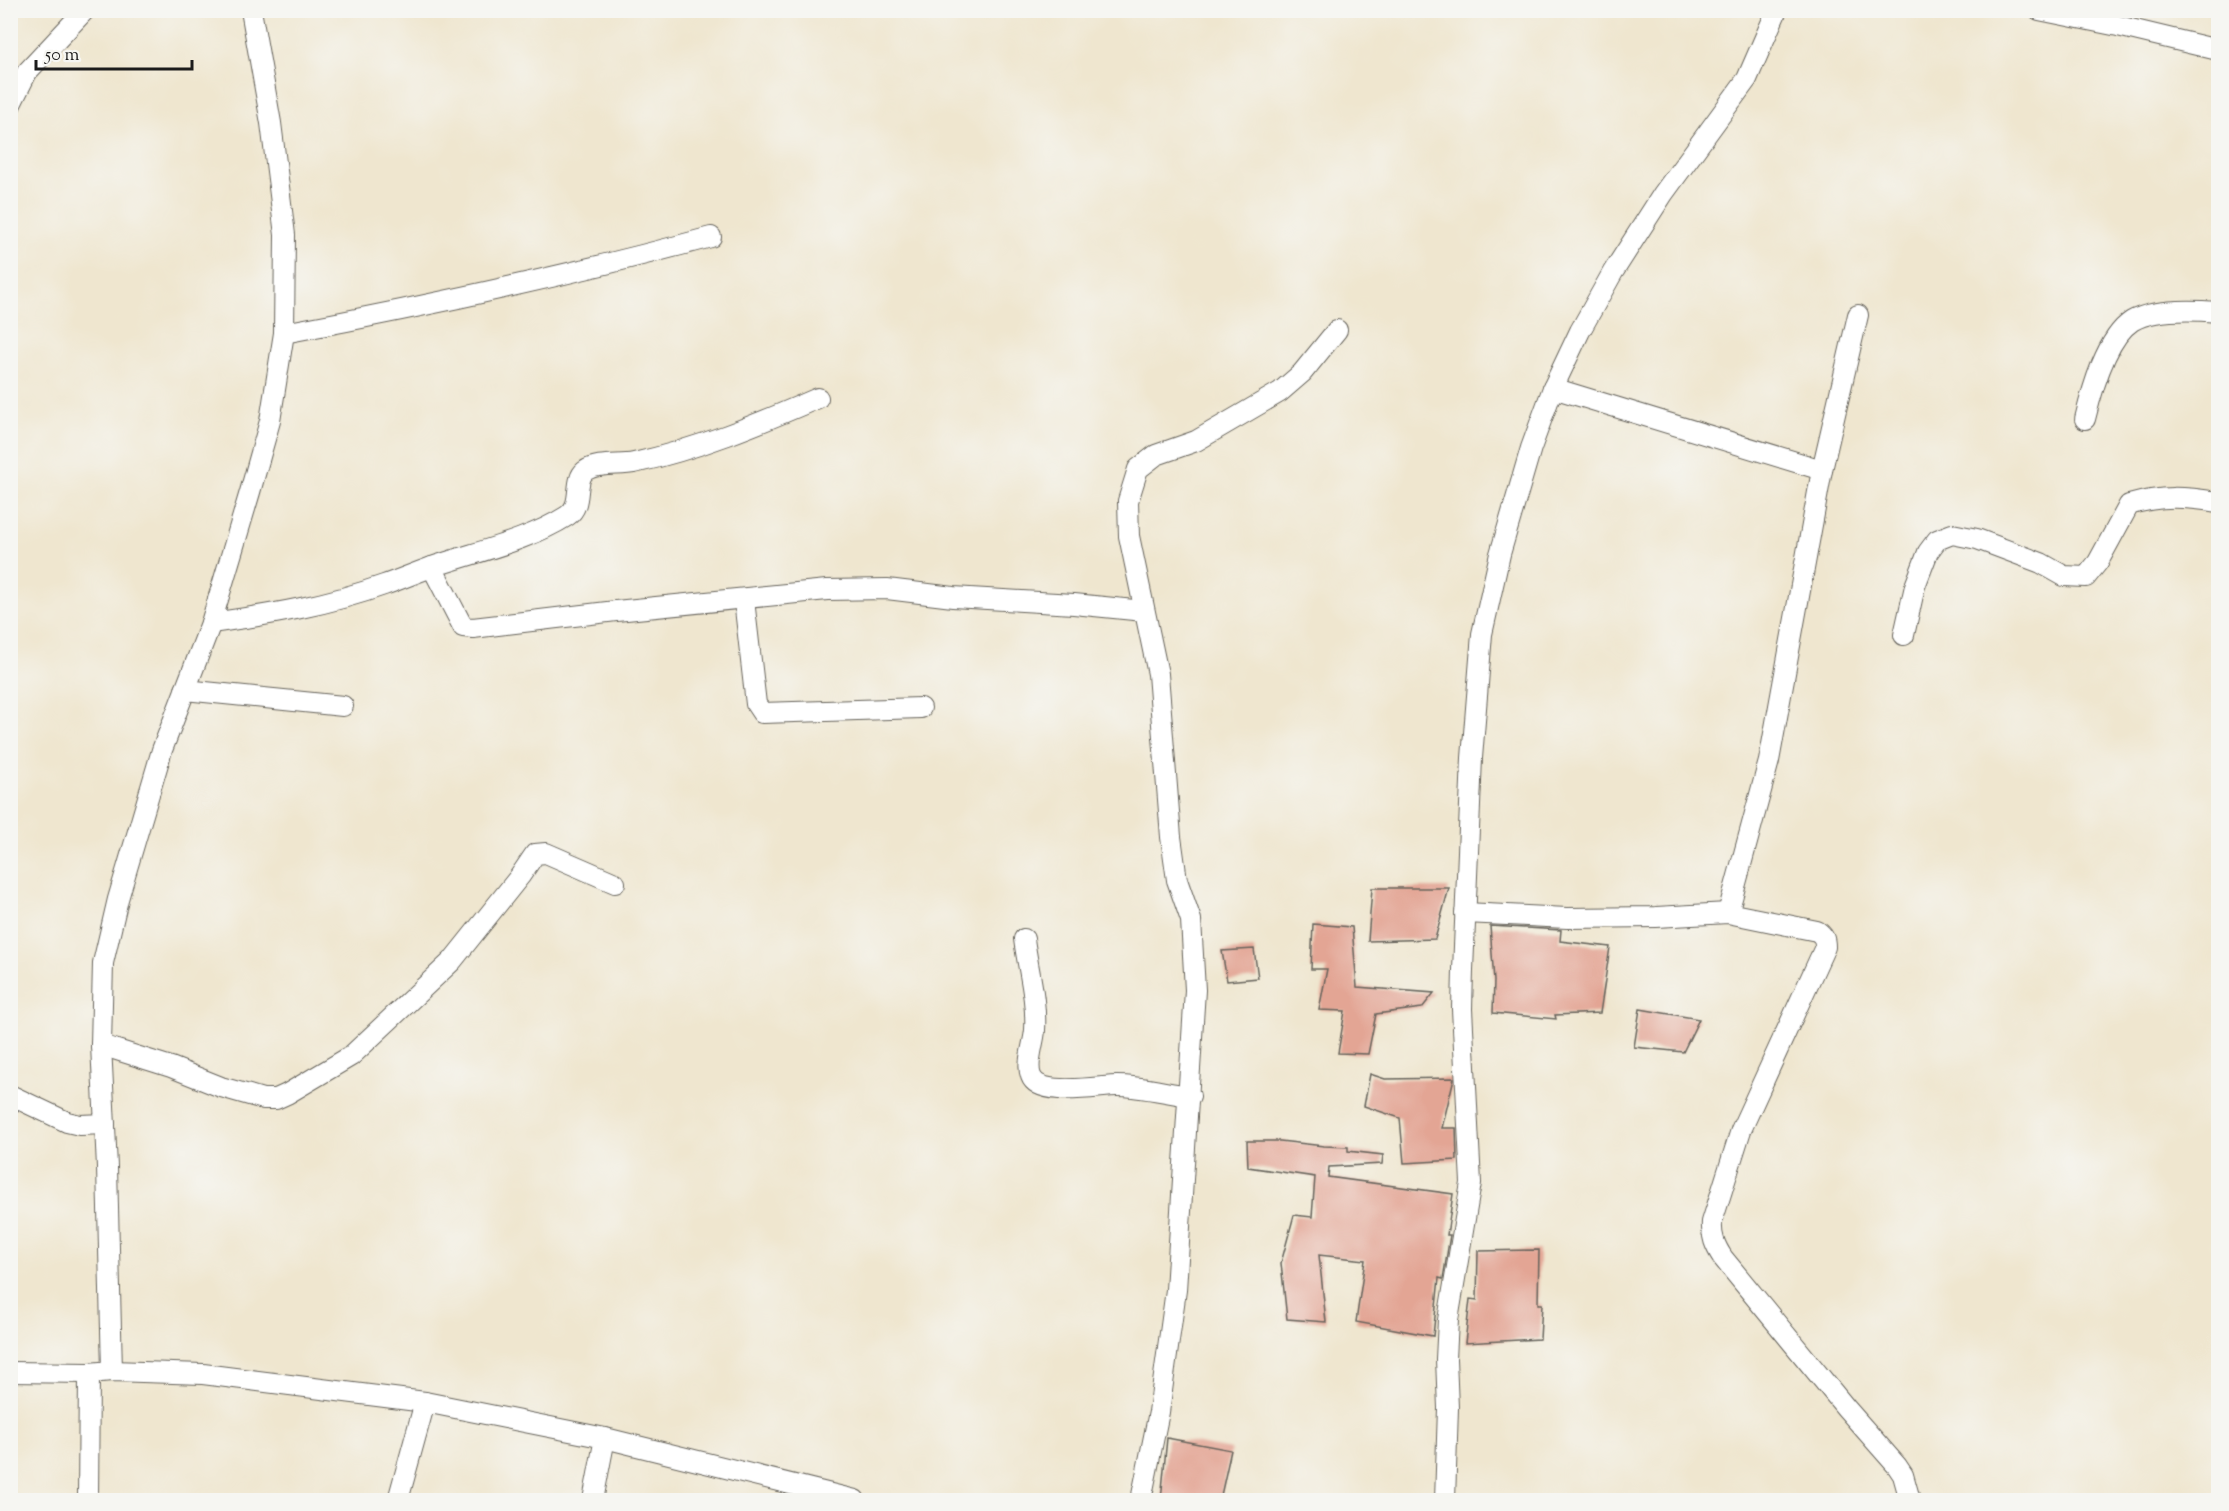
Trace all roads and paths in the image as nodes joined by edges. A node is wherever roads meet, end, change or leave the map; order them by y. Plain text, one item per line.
1 (85, 10) edge
2 (1777, 10) edge
3 (2039, 10) edge
4 (246, 13) edge
5 (2218, 50) edge
6 (10, 106) edge
7 (711, 237) dead end
8 (2218, 312) edge
9 (1858, 315) dead end
10 (1337, 330) dead end
11 (284, 333) junction
12 (1553, 388) junction
13 (818, 398) dead end
14 (2085, 419) dead end
15 (1822, 470) junction
16 (2218, 502) edge
17 (432, 567) junction
18 (744, 600) junction
19 (1144, 611) junction
20 (211, 623) junction
21 (1904, 635) dead end
22 (185, 690) junction
23 (343, 706) dead end
24 (921, 708) dead end
25 (615, 883) dead end
26 (1465, 913) junction
27 (1728, 913) junction
28 (1024, 939) dead end
29 (101, 1046) junction
30 (10, 1095) edge
31 (1190, 1096) junction
32 (105, 1124) junction
33 (112, 1371) junction
34 (10, 1372) edge
35 (88, 1373) junction
36 (425, 1402) junction
37 (605, 1438) junction
38 (88, 1500) edge
39 (398, 1500) edge
40 (593, 1500) edge
41 (855, 1500) edge
42 (1141, 1500) edge
43 (1445, 1500) edge
44 (1910, 1500) edge

1 - 6 street
2 - 12 street
3 - 5 street
4 - 11 street
7 - 11 street
8 - 14 street
9 - 15 street
10 - 19 street
11 - 20 street
12 - 15 street
12 - 26 street
13 - 17 street
15 - 27 street
16 - 21 street
17 - 18 street
17 - 20 street
18 - 19 street
18 - 24 street
19 - 31 street
20 - 22 street
22 - 23 street
22 - 29 street
25 - 29 street
26 - 27 street
26 - 43 street
27 - 44 street
28 - 31 street
29 - 32 street
30 - 32 street
31 - 42 street
32 - 33 street
33 - 35 street
33 - 36 street
34 - 35 street
35 - 38 street
36 - 37 street
36 - 39 street
37 - 40 street
37 - 41 street

